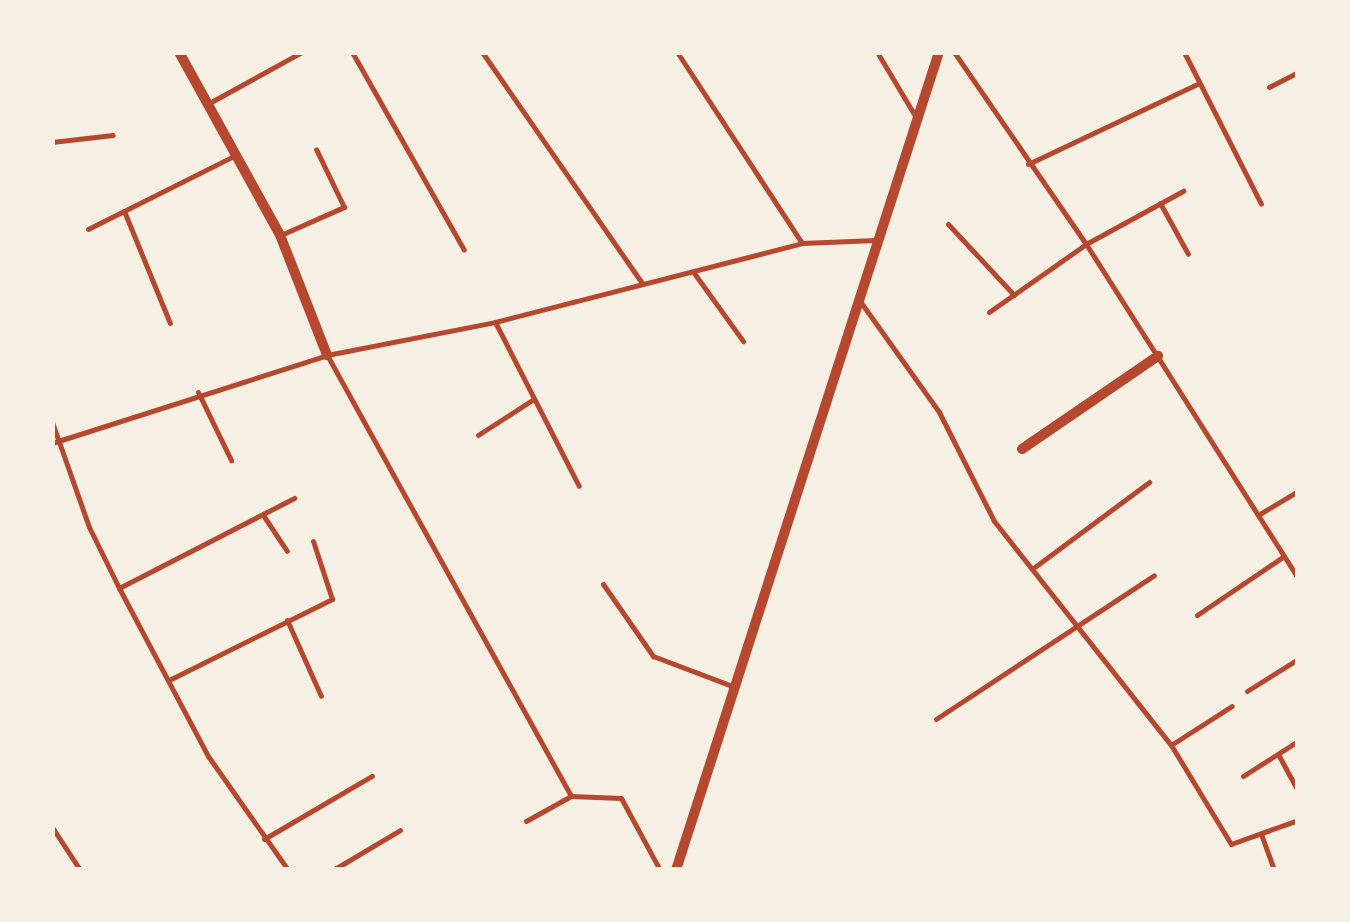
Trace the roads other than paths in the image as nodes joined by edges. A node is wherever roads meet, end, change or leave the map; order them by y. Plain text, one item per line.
1 (179, 52) edge
2 (302, 52) edge
3 (352, 52) edge
4 (482, 52) edge
5 (677, 52) edge
6 (877, 52) edge
7 (940, 52) edge
8 (954, 52) edge
9 (1184, 52) edge
10 (1298, 72) edge
11 (1200, 83) junction
12 (1269, 87) dead end
13 (210, 102) junction
14 (918, 121) junction
15 (113, 135) dead end
16 (52, 142) edge
17 (316, 149) dead end
18 (239, 154) junction
19 (1028, 164) junction
20 (1183, 191) dead end
21 (1160, 203) junction
22 (1260, 204) dead end
23 (124, 211) junction
24 (948, 224) dead end
25 (88, 229) dead end
26 (280, 235) junction
27 (881, 240) junction
28 (802, 243) junction
29 (1086, 244) junction
30 (464, 250) dead end
31 (1188, 254) dead end
32 (694, 273) junction
33 (642, 283) junction
34 (1014, 294) junction
35 (862, 304) junction
36 (989, 312) dead end
37 (495, 322) junction
38 (170, 323) dead end
39 (744, 341) dead end
40 (328, 355) junction
41 (1158, 356) junction
42 (198, 392) junction
43 (532, 400) junction
44 (52, 422) edge
45 (478, 435) dead end
46 (54, 442) edge
47 (1022, 449) dead end
48 (231, 460) dead end
49 (1149, 482) dead end
50 (579, 486) dead end
51 (1298, 491) edge
52 (294, 498) dead end
53 (1258, 515) junction
54 (263, 516) junction
55 (312, 541) dead end
56 (287, 551) dead end
57 (1284, 556) junction
58 (1032, 569) junction
59 (1154, 574) dead end
60 (1298, 578) edge
61 (603, 584) dead end
62 (119, 588) junction
63 (1197, 615) dead end
64 (287, 620) junction
65 (1078, 627) junction
66 (1298, 659) edge
67 (170, 679) junction
68 (732, 686) junction
69 (1246, 691) dead end
70 (321, 696) dead end
71 (1232, 706) dead end
72 (936, 718) dead end
73 (1298, 742) edge
74 (1171, 745) junction
75 (1278, 754) junction
76 (372, 776) dead end
77 (1244, 776) dead end
78 (1298, 791) edge
79 (571, 796) junction
80 (1298, 820) edge
81 (526, 821) dead end
82 (52, 827) edge
83 (400, 830) dead end
84 (1261, 834) junction
85 (264, 838) junction
86 (80, 870) edge
87 (288, 870) edge
88 (333, 870) edge
89 (660, 870) edge
90 (676, 870) edge
91 (1274, 870) edge

1 - 13 street
2 - 13 lane
3 - 30 lane
4 - 33 lane
5 - 28 lane
6 - 14 lane
7 - 14 street
8 - 19 lane
9 - 11 lane
10 - 12 lane
11 - 19 lane
11 - 22 lane
13 - 18 street
14 - 27 street
15 - 16 lane
17 - 26 lane
18 - 23 lane
18 - 26 street
19 - 29 lane
20 - 21 lane
21 - 29 lane
21 - 31 lane
23 - 25 lane
23 - 38 lane
24 - 34 lane
26 - 40 street
27 - 28 lane
27 - 35 street
28 - 32 lane
29 - 34 lane
29 - 41 lane
32 - 33 lane
32 - 39 lane
33 - 37 lane
34 - 36 lane
35 - 58 lane
35 - 68 street
37 - 40 lane
37 - 43 lane
40 - 42 lane
40 - 79 lane
41 - 47 street
41 - 53 lane
42 - 46 lane
42 - 48 lane
43 - 45 lane
43 - 50 lane
44 - 46 lane
46 - 62 lane
49 - 58 lane
51 - 53 lane
52 - 54 lane
53 - 57 lane
54 - 56 lane
54 - 62 lane
55 - 64 lane
57 - 60 lane
57 - 63 lane
58 - 65 lane
59 - 65 lane
61 - 68 lane
62 - 67 lane
64 - 67 lane
64 - 70 lane
65 - 72 lane
65 - 74 lane
66 - 69 lane
67 - 85 lane
68 - 90 street
71 - 74 lane
73 - 75 lane
74 - 84 lane
75 - 77 lane
75 - 78 lane
76 - 85 lane
79 - 81 lane
79 - 89 lane
80 - 84 lane
82 - 86 lane
83 - 88 lane
84 - 91 lane
85 - 87 lane

